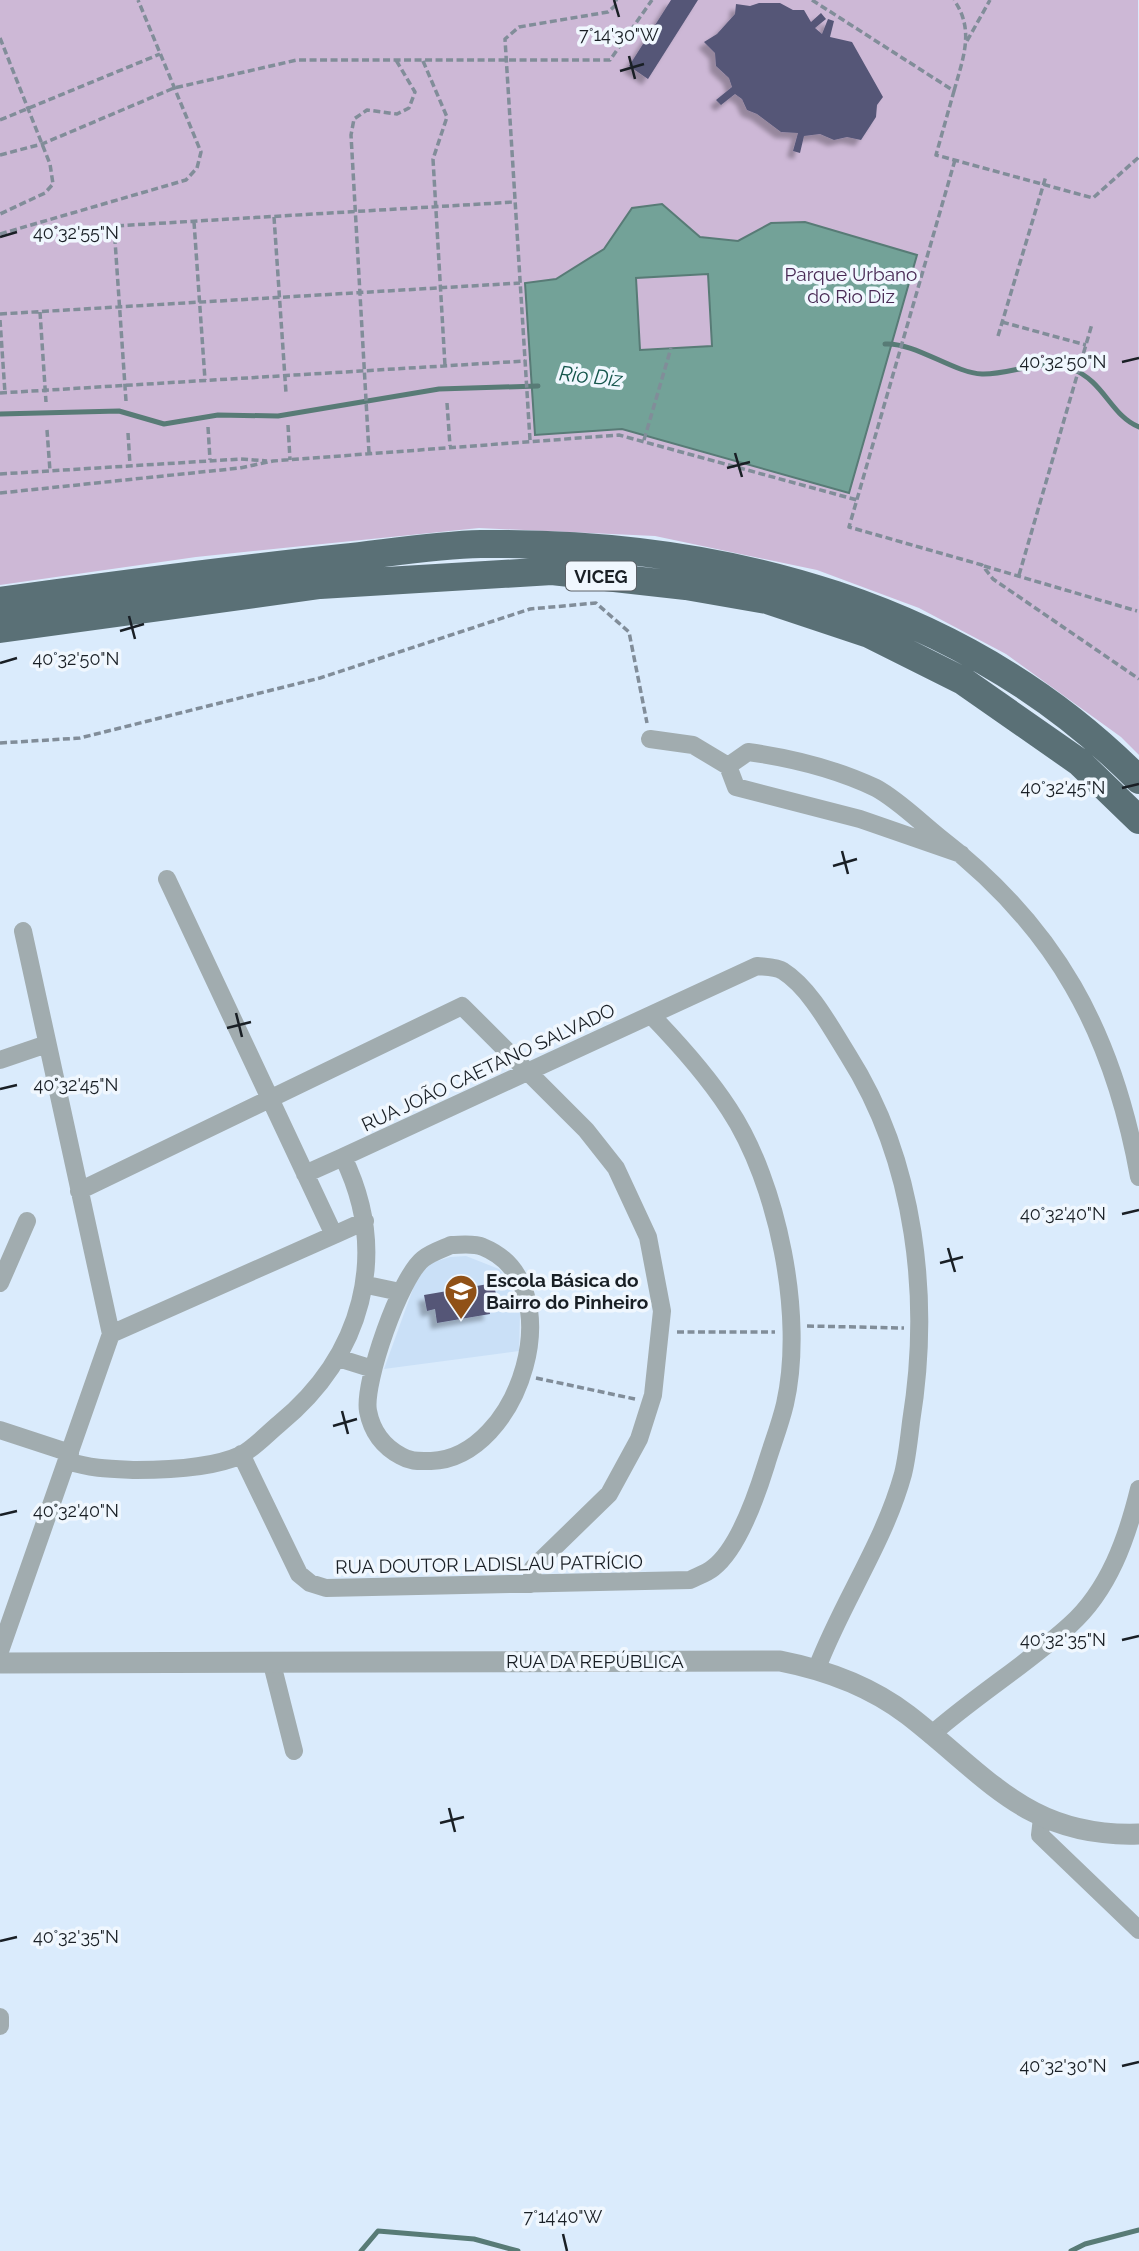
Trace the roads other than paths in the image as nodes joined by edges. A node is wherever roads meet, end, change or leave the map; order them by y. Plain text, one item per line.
1 (0, 601) edge
2 (0, 629) edge
3 (650, 739) road end
4 (728, 766) junction
5 (1139, 780) edge
6 (1139, 820) edge
7 (961, 854) junction
8 (167, 879) dead end
9 (23, 931) dead end
10 (651, 1015) junction
11 (47, 1044) junction
12 (0, 1060) edge
13 (526, 1073) junction
14 (268, 1097) junction
15 (343, 1157) junction
16 (305, 1174) junction
17 (1139, 1177) edge
18 (79, 1191) junction
19 (27, 1221) dead end
20 (365, 1221) junction
21 (334, 1235) junction
22 (0, 1283) edge
23 (366, 1285) junction
24 (400, 1292) junction
25 (111, 1334) junction
26 (338, 1359) junction
27 (373, 1369) junction
28 (0, 1430) edge
29 (241, 1454) junction
30 (69, 1457) junction
31 (1139, 1489) edge
32 (531, 1584) junction
33 (0, 1651) edge
34 (0, 1663) edge
35 (272, 1664) junction
36 (817, 1668) junction
37 (931, 1735) junction
38 (293, 1751) dead end
39 (1042, 1818) junction
40 (1139, 1834) edge
41 (1139, 1930) edge
42 (0, 2017) edge
43 (0, 2026) edge

1 - 5 highway, VICEG
2 - 6 highway, VICEG
3 - 4 street
4 - 7 street
4 - 7 street
7 - 17 street
8 - 14 street
9 - 11 street
10 - 13 street, RUA JOÃO CAETANO SALVADO
10 - 32 street, RUA DOUTOR LADISLAU PATRÍCIO
10 - 36 street, RUA JOÃO CAETANO SALVADO
11 - 12 street
11 - 18 street
13 - 14 street
13 - 15 street, RUA JOÃO CAETANO SALVADO
13 - 32 street
14 - 16 street
14 - 18 street
15 - 16 street, RUA JOÃO CAETANO SALVADO
15 - 20 street
16 - 21 street
18 - 25 street
19 - 22 street
20 - 21 street
20 - 23 street
21 - 25 street
23 - 24 street
23 - 26 street
24 - 27 street
24 - 27 street
25 - 30 street
26 - 27 street
26 - 29 street
28 - 30 street
29 - 30 street
29 - 32 street, RUA DOUTOR LADISLAU PATRÍCIO
30 - 33 street
31 - 37 street
34 - 35 street, RUA DA REPÚBLICA
35 - 36 street, RUA DA REPÚBLICA
35 - 38 street
36 - 37 street, RUA DA REPÚBLICA
37 - 39 street, RUA DA REPÚBLICA
39 - 40 street, RUA DA REPÚBLICA
39 - 41 street
42 - 43 street

